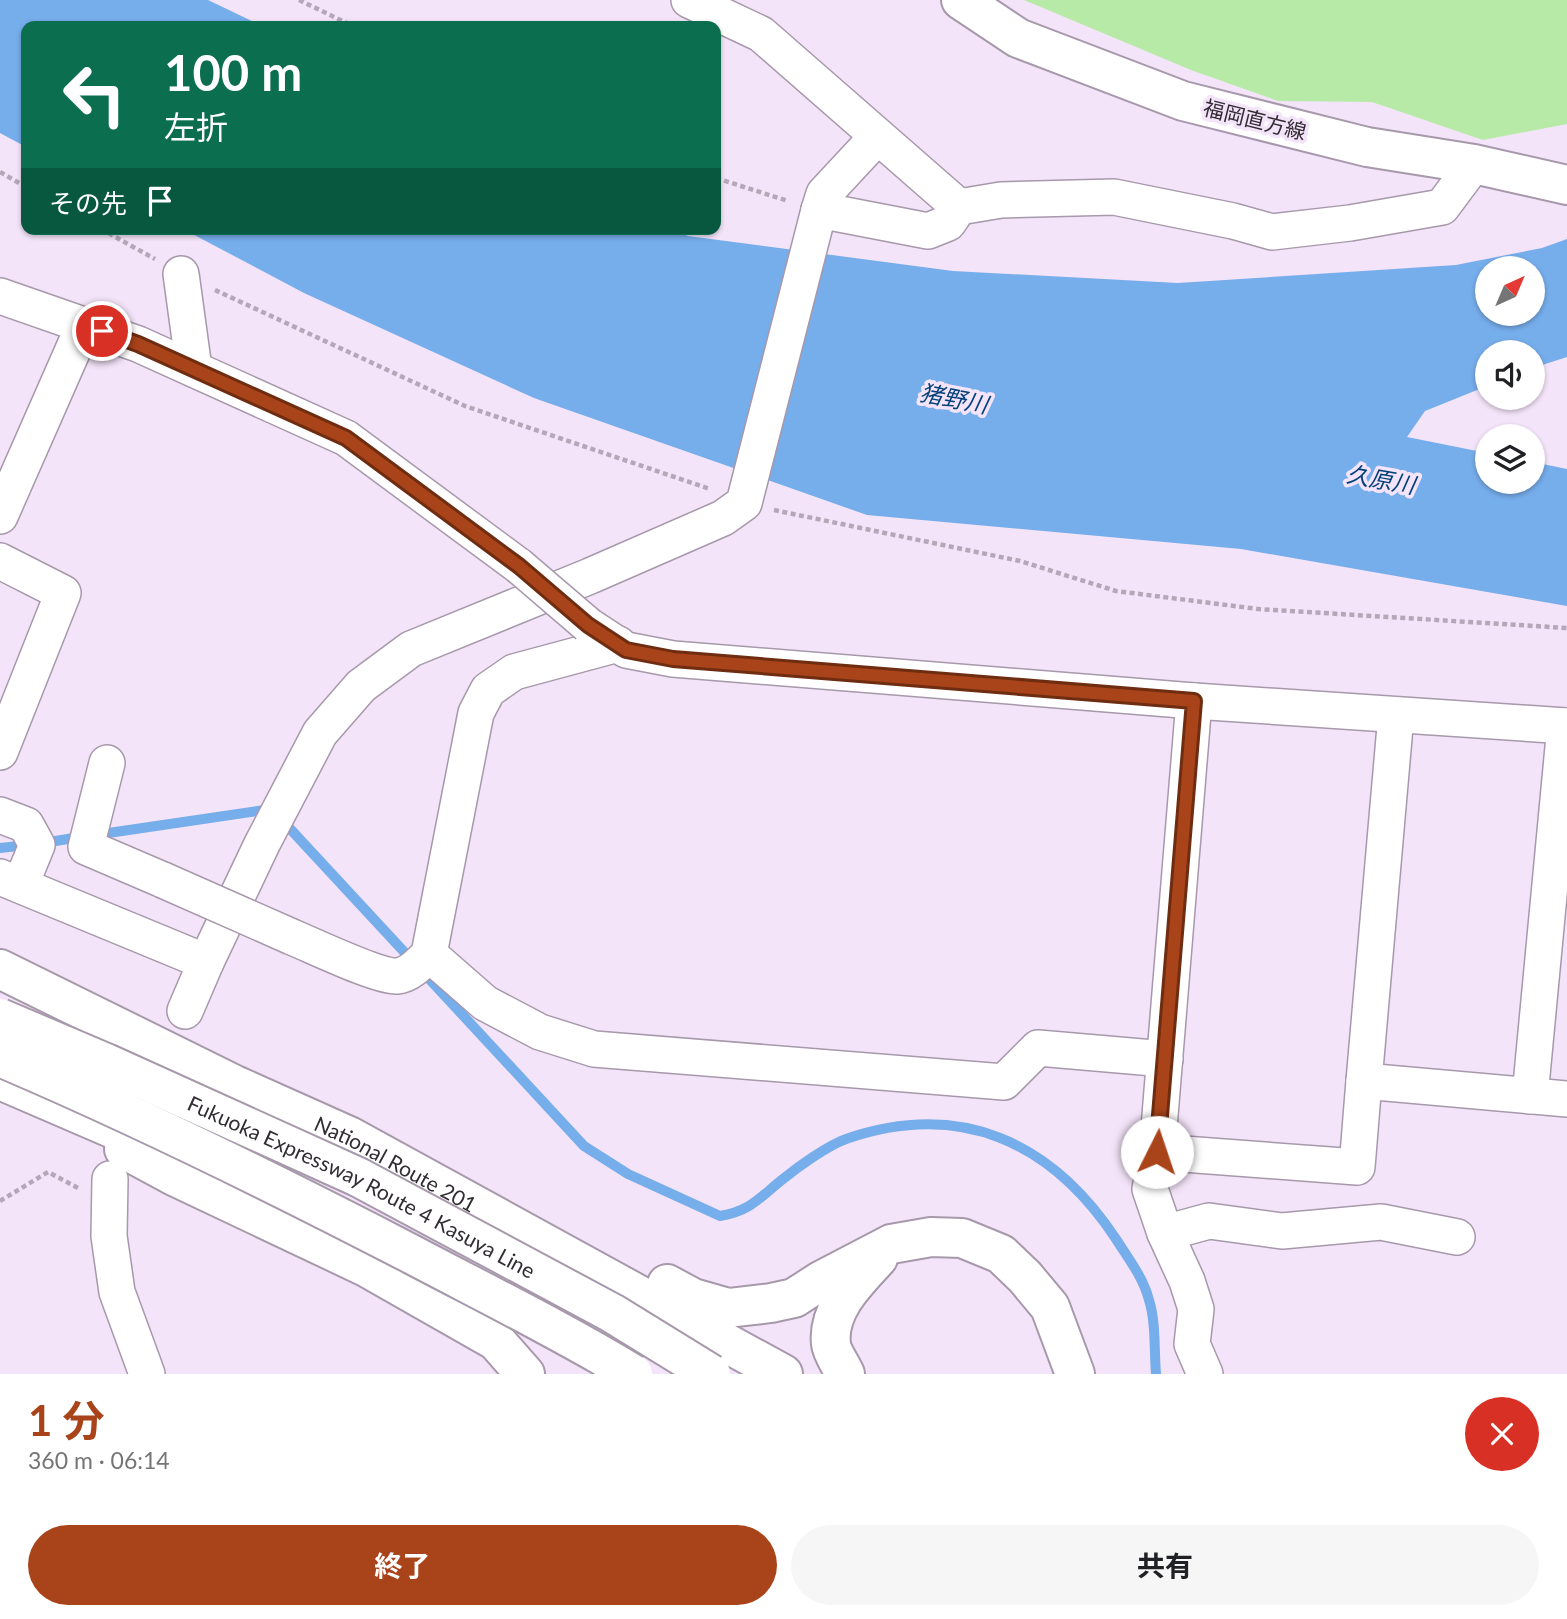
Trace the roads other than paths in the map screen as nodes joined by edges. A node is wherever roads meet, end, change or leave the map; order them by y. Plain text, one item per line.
1 (961, 0) edge
2 (694, 1) edge
3 (877, 137) junction
4 (1474, 164) junction
5 (1565, 182) edge
6 (959, 207) junction
7 (817, 218) junction
8 (181, 274) road end
9 (0, 296) edge
10 (83, 325) junction
11 (194, 369) junction
12 (0, 515) edge
13 (0, 561) edge
14 (618, 644) junction
15 (1194, 701) junction
16 (1396, 715) junction
17 (1566, 726) edge
18 (0, 752) edge
19 (107, 763) dead end
20 (0, 815) edge
21 (10, 880) edge
22 (429, 954) junction
23 (206, 962) junction
24 (0, 969) edge
25 (185, 1011) dead end
26 (0, 1018) edge
27 (0, 1057) edge
28 (1165, 1059) junction
29 (1364, 1081) junction
30 (0, 1082) edge
31 (1530, 1096) junction
32 (1567, 1099) edge
33 (349, 1136) junction
34 (1157, 1152) junction
35 (110, 1192) road end
36 (1165, 1233) junction
37 (1457, 1237) dead end
38 (891, 1244) junction
39 (147, 1374) edge
40 (525, 1374) edge
41 (605, 1374) edge
42 (634, 1374) edge
43 (711, 1374) edge
44 (783, 1374) edge
45 (845, 1374) edge
46 (1074, 1374) edge
47 (1205, 1374) edge

1 - 4 main road, 福岡直方線
2 - 3 street
3 - 6 street
3 - 7 street
4 - 5 main road, 福岡直方線
4 - 6 street
6 - 7 street
7 - 23 street
8 - 11 street
9 - 10 street
10 - 11 street
10 - 12 street
11 - 14 street, bridge
13 - 18 street
14 - 15 street
14 - 22 street
15 - 16 street
15 - 28 street
16 - 17 street
16 - 29 street
17 - 31 street
19 - 22 street, bridge
20 - 21 street
21 - 23 street
22 - 28 street
23 - 25 street
24 - 33 main road, National Route 201
26 - 43 main road, Fukuoka Expressway Route 4 Kasuya Line, bridge
27 - 42 main road, Fukuoka Expressway Route 4 Kasuya Line, bridge
28 - 34 street
29 - 31 street
29 - 34 street
30 - 40 main road
30 - 41 main road
31 - 32 street
33 - 38 main road
33 - 44 main road, National Route 201
34 - 36 street
35 - 39 street
36 - 37 street
36 - 47 street
38 - 45 main road
38 - 46 main road

